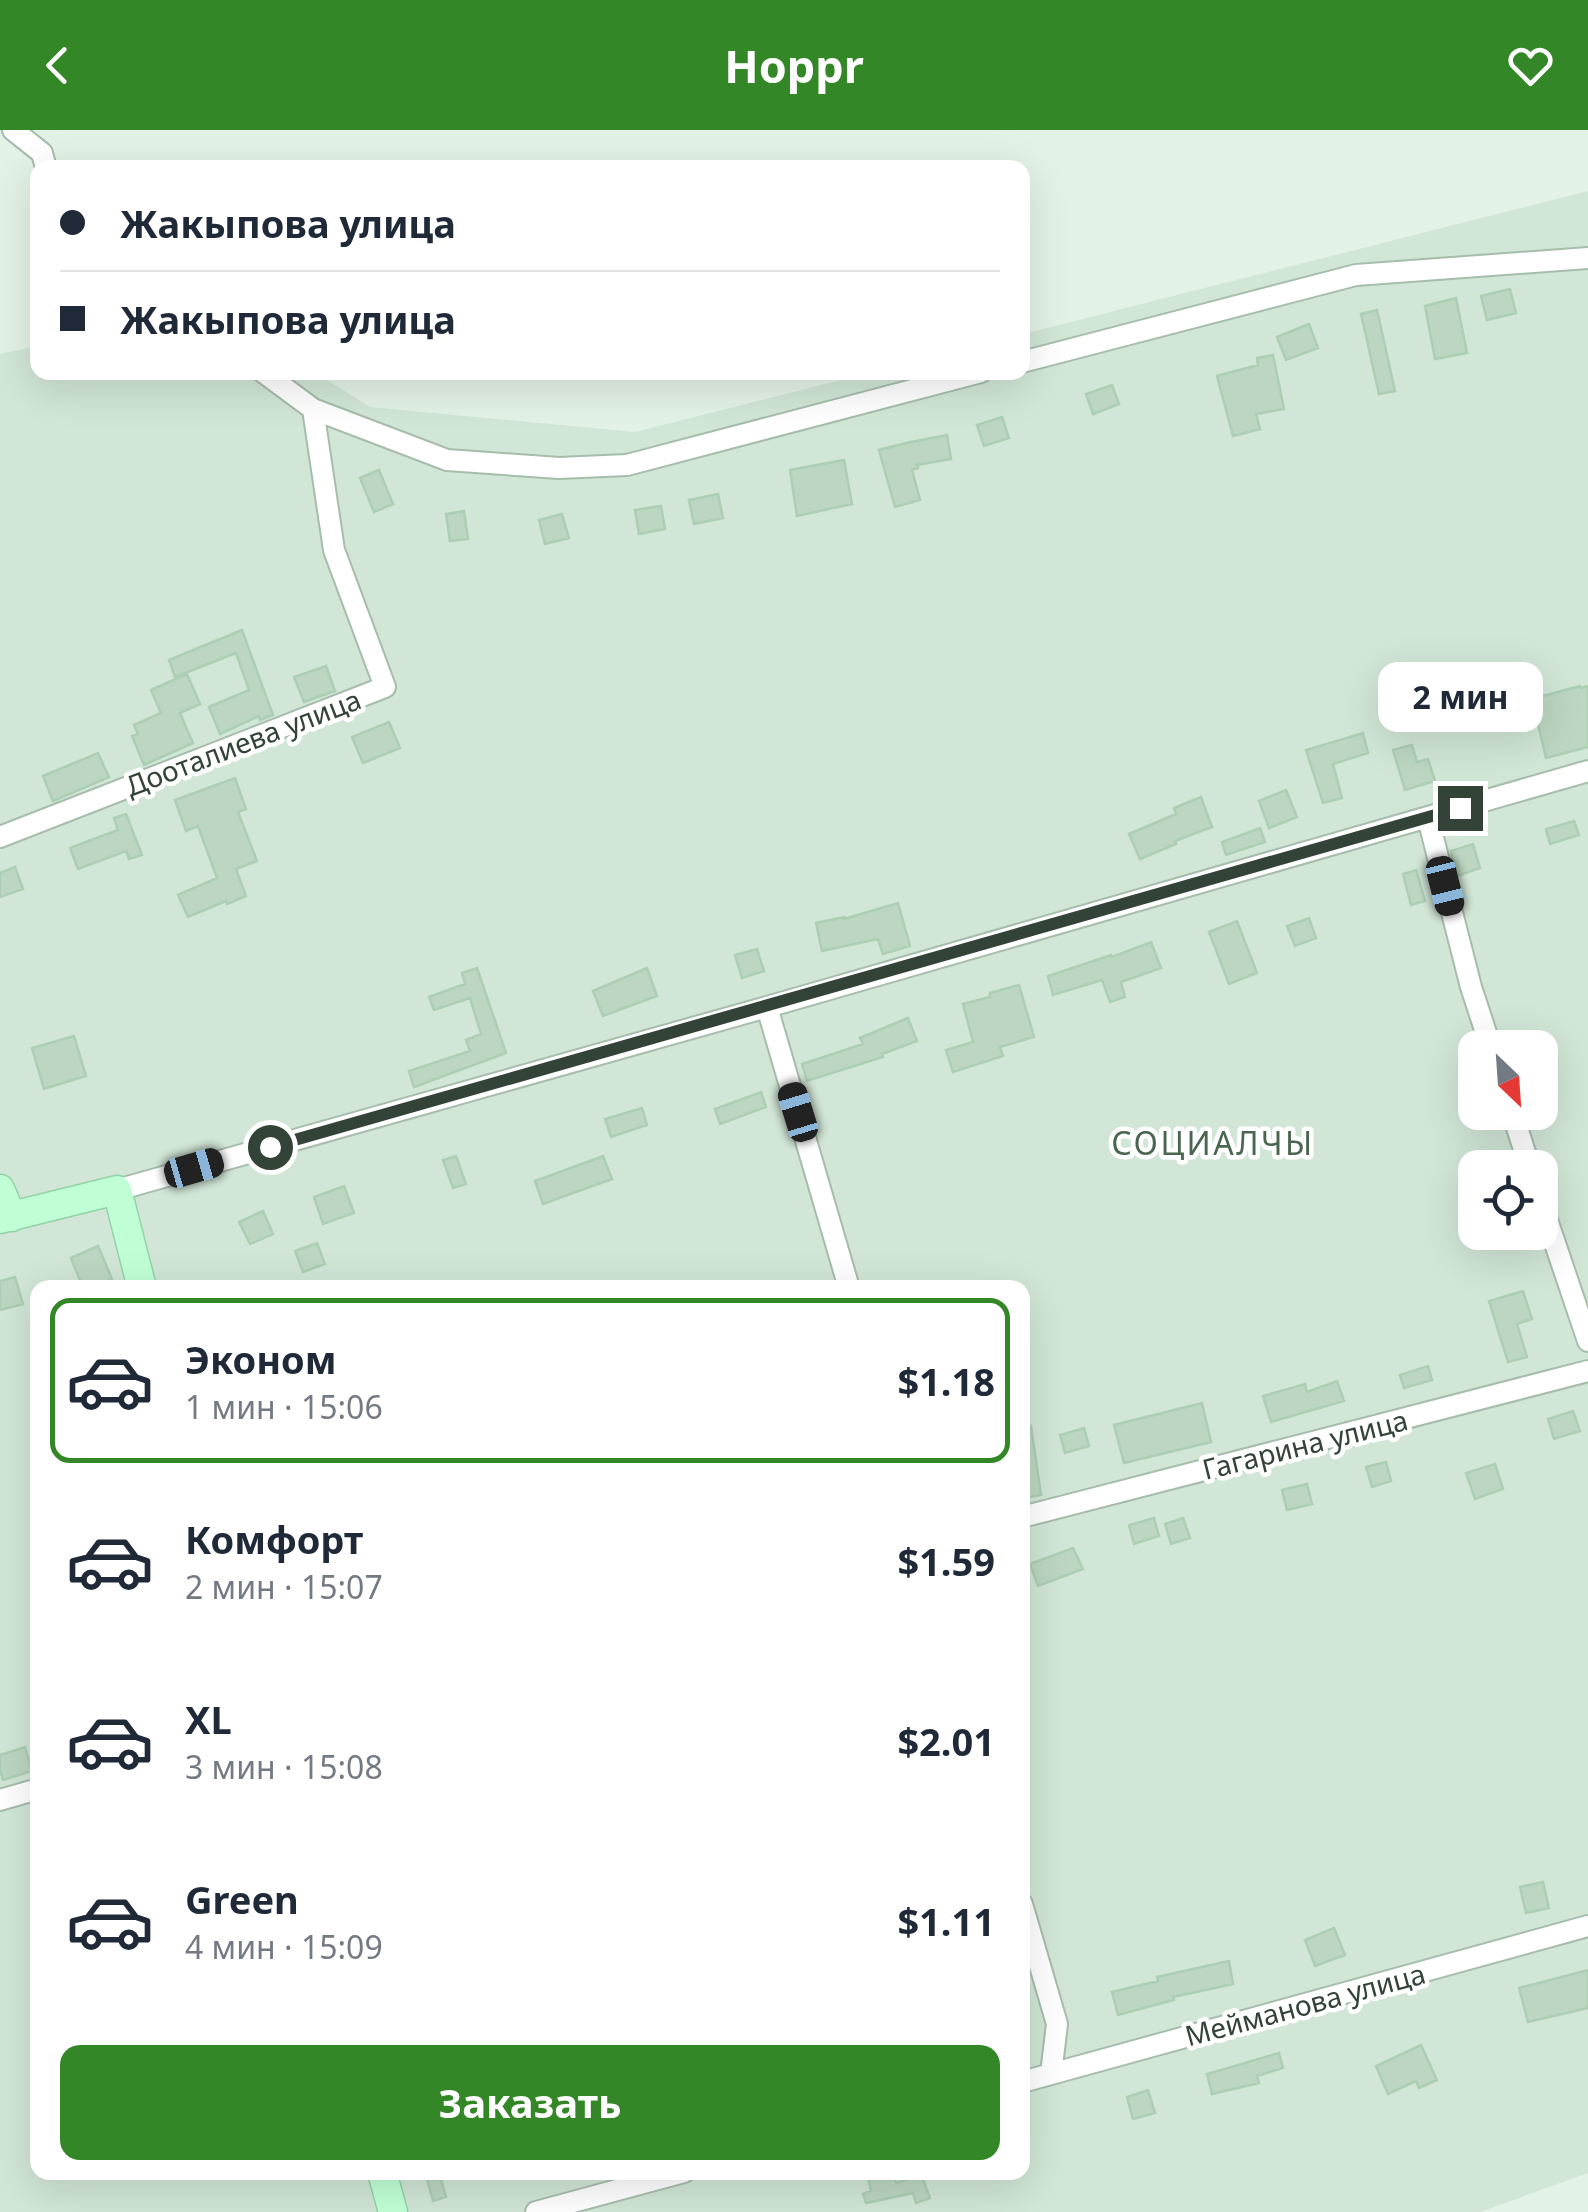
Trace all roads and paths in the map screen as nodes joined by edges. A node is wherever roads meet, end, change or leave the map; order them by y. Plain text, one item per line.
1 (13, 130) edge
2 (44, 160) edge
3 (1588, 258) edge
4 (1030, 360) edge
5 (273, 380) edge
6 (950, 380) edge
7 (313, 409) junction
8 (1588, 772) edge
9 (1428, 818) junction
10 (0, 837) edge
11 (767, 1007) junction
12 (1484, 1030) edge
13 (0, 1189) edge
14 (117, 1190) junction
15 (6, 1218) edge
16 (1557, 1250) edge
17 (140, 1280) edge
18 (848, 1280) edge
19 (1588, 1341) edge
20 (1588, 1371) edge
21 (1030, 1516) edge
22 (30, 1791) edge
23 (0, 1800) edge
24 (1588, 1926) edge
25 (1030, 1931) edge
26 (1051, 2074) junction
27 (1030, 2080) edge
28 (384, 2180) edge
29 (654, 2180) edge
30 (393, 2212) edge
31 (536, 2212) edge

1 - 2 street
3 - 4 street
5 - 7 street
6 - 7 street
7 - 10 street, Дооталиева улица
8 - 9 street
9 - 11 street
9 - 12 street
11 - 14 street
11 - 18 street
13 - 15 street
14 - 15 street
14 - 17 street
16 - 19 street
20 - 21 street, Гагарина улица
22 - 23 street
24 - 26 street, Мейманова улица
25 - 26 street
26 - 27 street, Мейманова улица
28 - 30 street
29 - 31 street

